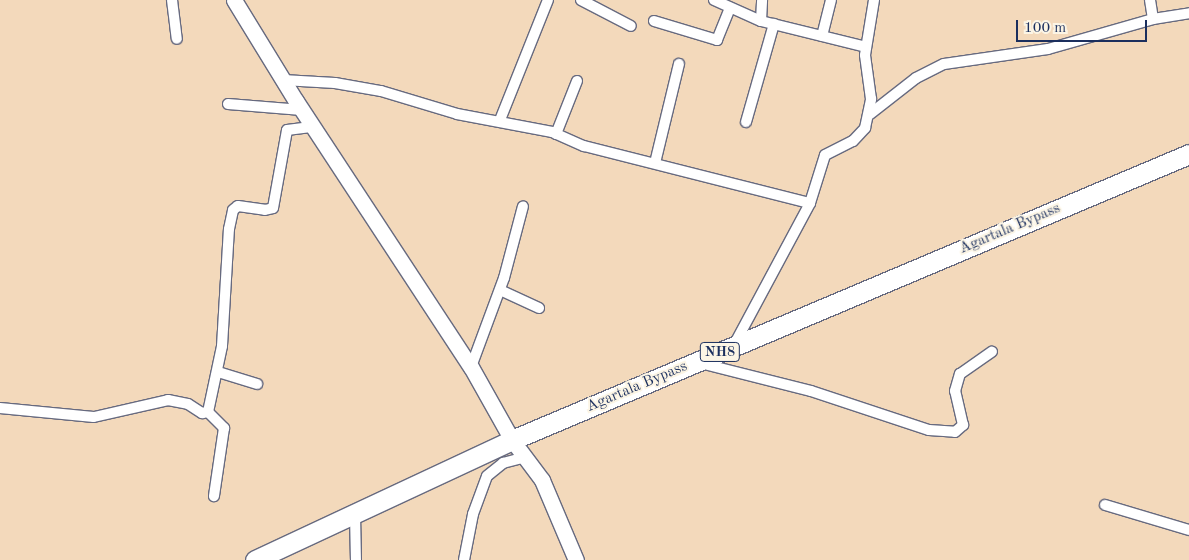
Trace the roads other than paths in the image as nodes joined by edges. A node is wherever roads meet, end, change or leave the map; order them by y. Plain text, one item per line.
1 (172, 0) edge
2 (234, 0) edge
3 (548, 0) edge
4 (581, 0) edge
5 (714, 0) edge
6 (762, 0) edge
7 (831, 0) edge
8 (874, 0) edge
9 (1150, 0) edge
10 (730, 8) junction
11 (1189, 13) edge
12 (1152, 19) junction
13 (654, 21) dead end
14 (761, 21) junction
15 (774, 24) junction
16 (632, 26) dead end
17 (822, 36) junction
18 (177, 39) dead end
19 (866, 47) junction
20 (679, 64) dead end
21 (283, 80) junction
22 (577, 81) dead end
23 (228, 104) dead end
24 (302, 110) junction
25 (870, 114) junction
26 (500, 120) junction
27 (746, 122) dead end
28 (313, 127) junction
29 (556, 134) junction
30 (1189, 154) edge
31 (655, 163) junction
32 (810, 203) junction
33 (523, 206) dead end
34 (500, 290) junction
35 (539, 308) dead end
36 (734, 346) junction
37 (992, 352) dead end
38 (697, 362) junction
39 (471, 367) junction
40 (218, 372) junction
41 (257, 384) dead end
42 (0, 408) edge
43 (208, 412) junction
44 (512, 440) junction
45 (525, 457) junction
46 (214, 496) dead end
47 (1105, 505) dead end
48 (355, 514) junction
49 (1189, 530) edge
50 (255, 560) edge
51 (356, 560) edge
52 (464, 560) edge
53 (576, 560) edge

1 - 18 street
2 - 21 street
3 - 26 street
4 - 16 street
5 - 10 street
6 - 14 street
7 - 17 street
8 - 19 street
9 - 12 street
10 - 13 street
10 - 14 street
11 - 12 street
12 - 25 street
14 - 15 street
15 - 17 street
15 - 27 street
17 - 19 street
19 - 25 street
20 - 31 street
21 - 24 street
21 - 26 street
22 - 29 street
23 - 24 street
24 - 28 street
25 - 32 street
26 - 29 street
28 - 39 street
28 - 40 street
29 - 31 street
30 - 36 highway, Agartala Bypass / NH8
31 - 32 street
32 - 36 street
33 - 34 street
34 - 35 street
34 - 39 street
36 - 38 highway, Agartala Bypass / NH8
37 - 38 street
38 - 44 highway, Agartala Bypass / NH8
39 - 44 street
40 - 41 street
40 - 43 street
42 - 43 street
43 - 46 street
44 - 45 street
44 - 48 highway, Agartala Bypass / NH8
45 - 52 street
45 - 53 street
47 - 49 street
48 - 50 highway, Agartala Bypass / NH8
48 - 51 street

